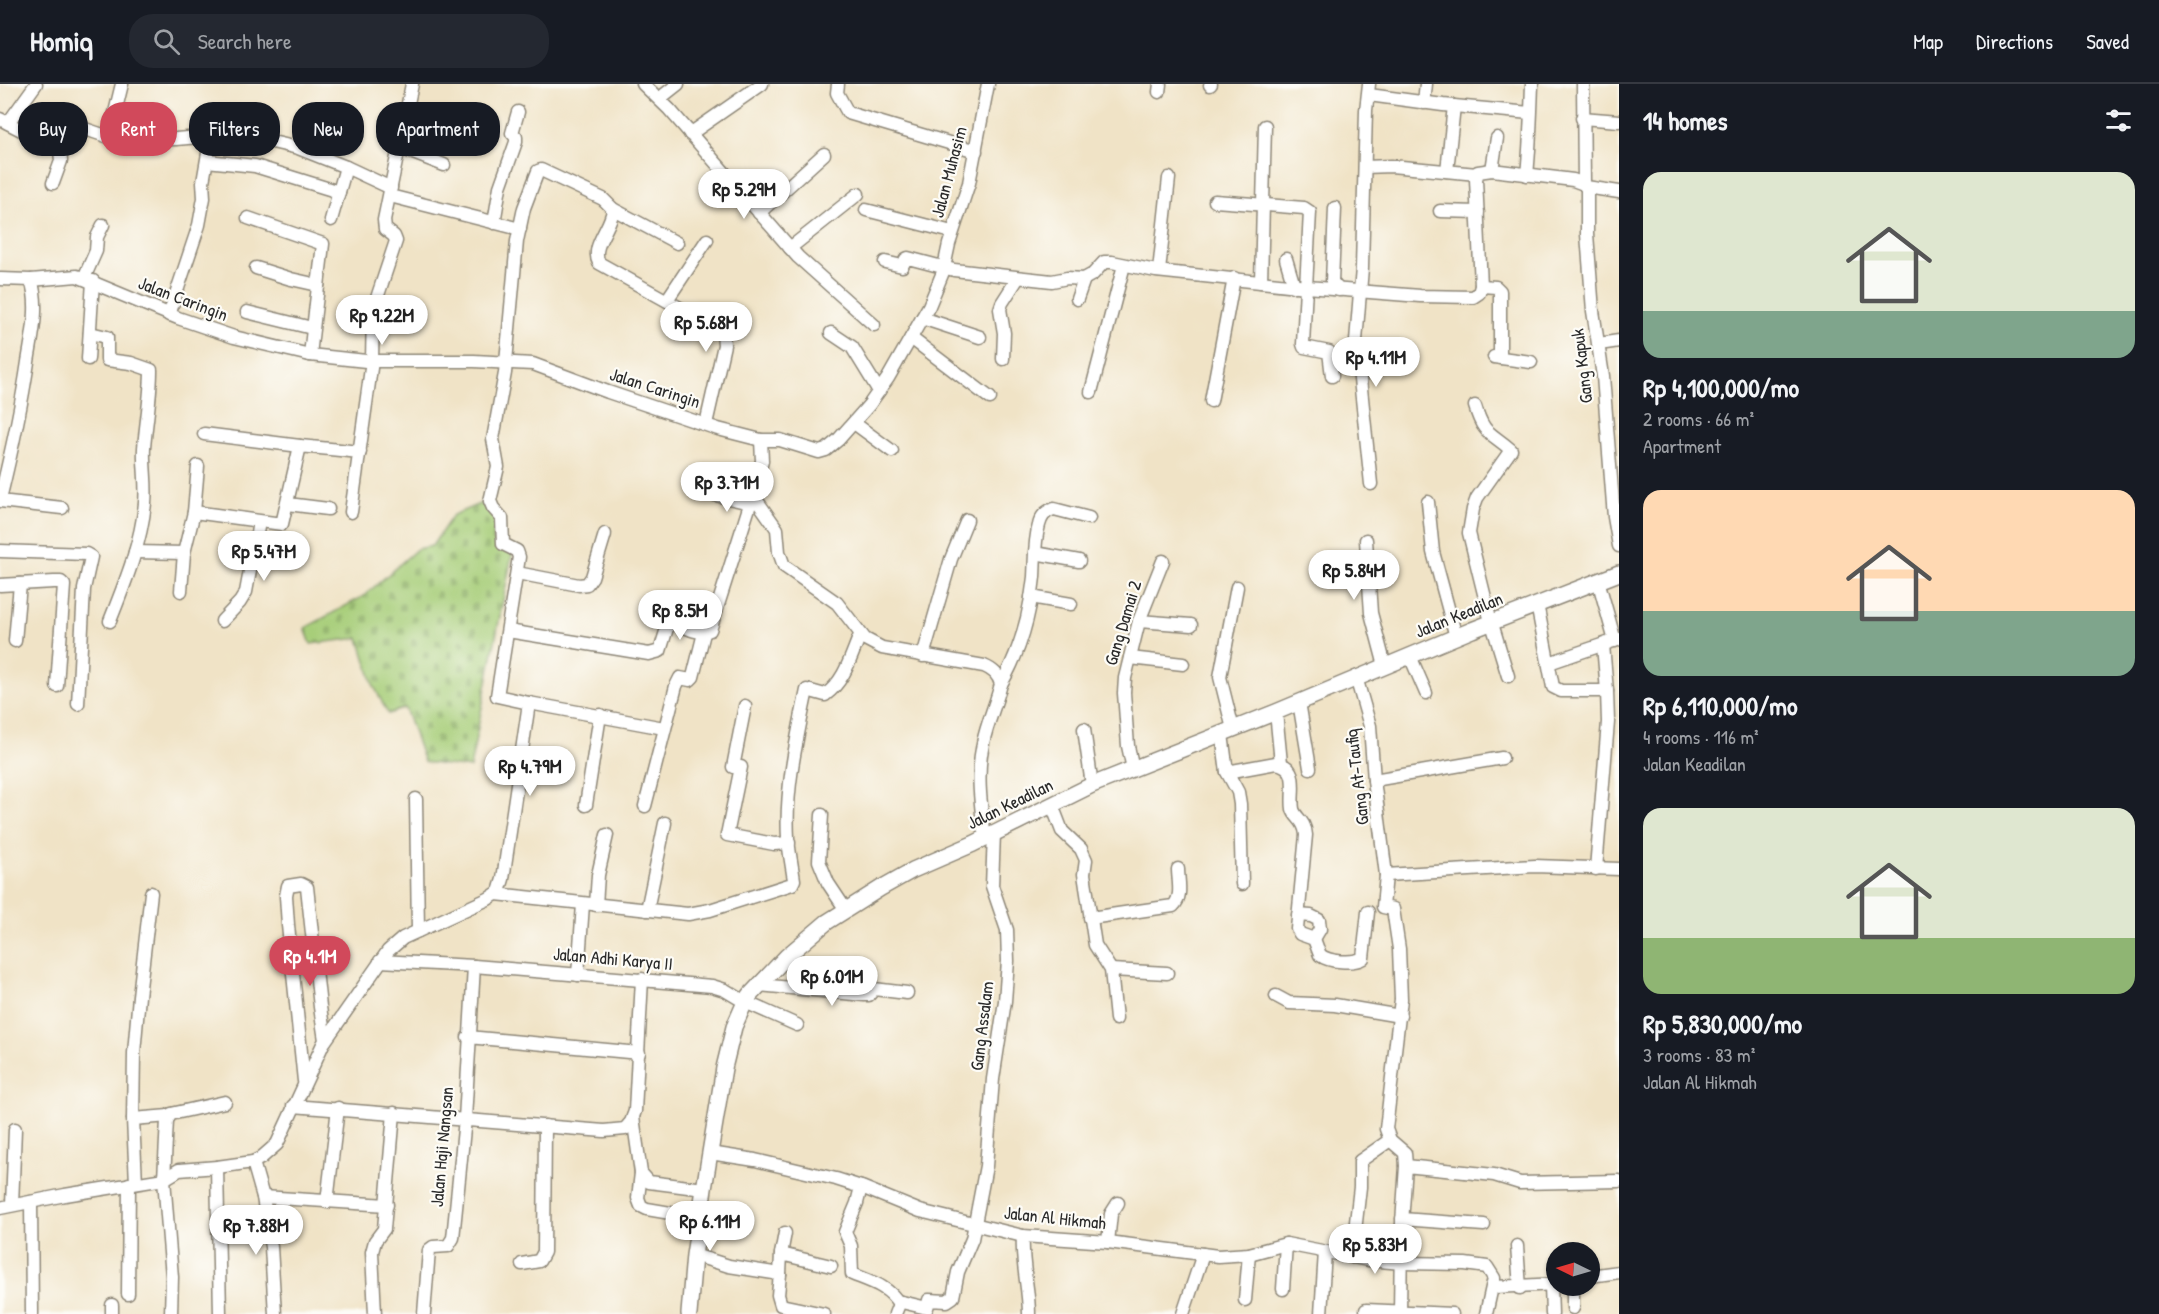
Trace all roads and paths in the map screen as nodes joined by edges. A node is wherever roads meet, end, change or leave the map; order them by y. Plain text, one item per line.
1 (36, 84) edge
2 (122, 84) edge
3 (412, 84) edge
4 (644, 84) edge
5 (678, 84) edge
6 (762, 84) edge
7 (838, 84) edge
8 (988, 84) edge
9 (1426, 84) edge
10 (1532, 84) edge
11 (1583, 84) edge
12 (1369, 89) edge
13 (659, 99) junction
14 (118, 102) edge
15 (408, 102) edge
16 (1424, 103) junction
17 (1454, 106) junction
18 (518, 112) dead end
19 (1530, 112) junction
20 (1582, 118) junction
21 (4, 121) edge
22 (1619, 121) edge
23 (1265, 126) dead end
24 (18, 128) edge
25 (690, 134) junction
26 (1497, 138) dead end
27 (280, 143) edge
28 (975, 152) junction
29 (825, 154) dead end
30 (60, 156) edge
31 (208, 156) edge
32 (398, 156) edge
33 (421, 156) edge
34 (207, 161) junction
35 (444, 165) dead end
36 (1365, 166) junction
37 (346, 167) junction
38 (1491, 170) junction
39 (1447, 171) junction
40 (1477, 174) junction
41 (1527, 175) junction
42 (1169, 178) dead end
43 (53, 183) dead end
44 (1585, 185) junction
45 (339, 192) junction
46 (391, 192) junction
47 (1619, 192) edge
48 (858, 194) dead end
49 (1215, 201) dead end
50 (1262, 205) junction
51 (1335, 208) dead end
52 (613, 209) junction
53 (866, 210) dead end
54 (1440, 211) dead end
55 (1478, 212) junction
56 (759, 213) junction
57 (248, 218) dead end
58 (331, 220) dead end
59 (494, 223) junction
60 (103, 225) dead end
61 (520, 229) junction
62 (952, 232) junction
63 (707, 240) dead end
64 (677, 243) dead end
65 (790, 248) junction
66 (1286, 259) dead end
67 (885, 262) dead end
68 (1124, 265) junction
69 (256, 268) dead end
70 (943, 268) junction
71 (1160, 271) junction
72 (1018, 278) junction
73 (1234, 278) junction
74 (0, 279) edge
75 (31, 279) junction
76 (1084, 279) junction
77 (89, 280) junction
78 (1261, 282) junction
79 (318, 285) junction
80 (1294, 286) junction
81 (1481, 286) junction
82 (1307, 287) junction
83 (1339, 290) junction
84 (1360, 292) junction
85 (1077, 299) dead end
86 (667, 300) junction
87 (247, 312) dead end
88 (169, 315) junction
89 (922, 318) junction
90 (874, 324) dead end
91 (312, 328) junction
92 (90, 333) junction
93 (831, 333) dead end
94 (980, 337) dead end
95 (911, 338) junction
96 (1619, 341) edge
97 (1599, 344) junction
98 (310, 355) junction
99 (1002, 359) dead end
100 (88, 360) dead end
101 (372, 361) junction
102 (506, 362) junction
103 (1531, 362) dead end
104 (1332, 376) dead end
105 (879, 391) junction
106 (1091, 392) dead end
107 (990, 398) dead end
108 (1211, 401) dead end
109 (1475, 405) dead end
110 (854, 423) junction
111 (706, 424) junction
112 (204, 434) dead end
113 (761, 440) junction
114 (6, 445) edge
115 (300, 446) junction
116 (892, 451) dead end
117 (360, 452) junction
118 (198, 466) dead end
119 (1371, 484) dead end
120 (711, 494) dead end
121 (751, 499) junction
122 (0, 500) edge
123 (1428, 502) dead end
124 (288, 504) junction
125 (62, 508) dead end
126 (328, 509) dead end
127 (194, 512) junction
128 (351, 512) dead end
129 (1089, 518) dead end
130 (967, 520) dead end
131 (259, 522) junction
132 (605, 534) dead end
133 (1366, 540) dead end
134 (1619, 546) edge
135 (0, 551) edge
136 (135, 552) junction
137 (184, 553) junction
138 (1035, 553) junction
139 (1079, 561) dead end
140 (1163, 561) dead end
141 (517, 573) junction
142 (1619, 573) edge
143 (1599, 580) junction
144 (20, 584) junction
145 (0, 585) edge
146 (1237, 587) dead end
147 (181, 591) dead end
148 (1031, 597) junction
149 (1071, 604) dead end
150 (1537, 604) junction
151 (110, 621) dead end
152 (222, 621) dead end
153 (1139, 621) junction
154 (1492, 622) junction
155 (1191, 625) dead end
156 (508, 631) junction
157 (704, 633) junction
158 (860, 634) junction
159 (1456, 637) junction
160 (15, 641) dead end
161 (1612, 642) edge
162 (923, 656) junction
163 (1410, 656) junction
164 (1130, 658) junction
165 (1383, 662) junction
166 (1549, 663) junction
167 (1183, 664) dead end
168 (1508, 676) dead end
169 (1356, 677) junction
170 (1001, 684) junction
171 (57, 686) dead end
172 (1607, 691) junction
173 (1425, 693) dead end
174 (1299, 702) junction
175 (529, 703) junction
176 (78, 704) dead end
177 (745, 706) dead end
178 (1274, 713) junction
179 (600, 715) junction
180 (664, 728) junction
181 (1084, 729) dead end
182 (1227, 732) junction
183 (1502, 758) dead end
184 (1279, 763) junction
185 (1131, 764) junction
186 (1310, 768) dead end
187 (1227, 772) junction
188 (1374, 780) junction
189 (1092, 785) junction
190 (416, 800) dead end
191 (586, 805) dead end
192 (1052, 805) junction
193 (645, 806) dead end
194 (822, 814) dead end
195 (665, 823) dead end
196 (608, 835) dead end
197 (990, 835) junction
198 (789, 843) junction
199 (1178, 869) dead end
200 (1596, 869) junction
201 (1619, 869) edge
202 (1386, 874) junction
203 (1242, 884) dead end
204 (151, 893) dead end
205 (496, 894) junction
206 (583, 904) junction
207 (596, 905) junction
208 (647, 910) junction
209 (846, 910) junction
210 (1368, 912) dead end
211 (1298, 915) junction
212 (1090, 918) junction
213 (418, 931) junction
214 (1314, 939) junction
215 (398, 941) junction
216 (380, 961) junction
217 (416, 962) junction
218 (474, 966) junction
219 (1111, 970) junction
220 (1167, 973) dead end
221 (578, 975) junction
222 (642, 979) junction
223 (759, 986) junction
224 (907, 993) dead end
225 (1276, 996) dead end
226 (745, 1002) junction
227 (1400, 1016) junction
228 (1116, 1019) dead end
229 (796, 1025) dead end
230 (468, 1037) junction
231 (325, 1041) junction
232 (639, 1053) junction
233 (304, 1081) junction
234 (225, 1102) dead end
235 (293, 1106) junction
236 (338, 1108) junction
237 (394, 1113) junction
238 (169, 1116) junction
239 (633, 1117) junction
240 (132, 1119) junction
241 (465, 1119) junction
242 (545, 1126) junction
243 (15, 1129) dead end
244 (1390, 1140) junction
245 (710, 1153) junction
246 (253, 1162) junction
247 (1406, 1166) junction
248 (216, 1167) junction
249 (640, 1173) junction
250 (164, 1179) junction
251 (1619, 1181) edge
252 (133, 1183) junction
253 (861, 1187) junction
254 (704, 1189) junction
255 (263, 1197) junction
256 (31, 1202) junction
257 (327, 1202) junction
258 (1118, 1203) dead end
259 (387, 1205) junction
260 (6, 1207) edge
261 (700, 1218) junction
262 (1402, 1220) junction
263 (975, 1224) junction
264 (1484, 1225) dead end
265 (784, 1233) dead end
266 (1023, 1236) junction
267 (1108, 1242) junction
268 (1286, 1244) junction
269 (1516, 1246) dead end
270 (1325, 1252) junction
271 (781, 1254) junction
272 (1203, 1254) junction
273 (1249, 1254) junction
274 (1352, 1257) junction
275 (693, 1262) junction
276 (1402, 1263) junction
277 (522, 1264) dead end
278 (831, 1266) dead end
279 (1619, 1272) edge
280 (780, 1274) junction
281 (1600, 1275) edge
282 (1546, 1286) edge
283 (1494, 1287) junction
284 (1520, 1288) junction
285 (1283, 1289) dead end
286 (128, 1294) dead end
287 (1553, 1296) edge
288 (1573, 1296) edge
289 (1245, 1299) dead end
290 (1573, 1308) dead end
291 (897, 1309) edge
292 (1366, 1310) dead end
293 (926, 1311) edge
294 (1401, 1312) edge
295 (32, 1314) edge
296 (171, 1314) edge
297 (220, 1314) edge
298 (275, 1314) edge
299 (375, 1314) edge
300 (424, 1314) edge
301 (689, 1314) edge
302 (824, 1314) edge
303 (1029, 1314) edge
304 (1183, 1314) edge
305 (1321, 1314) edge
306 (1452, 1314) edge
307 (1486, 1314) edge
308 (1552, 1314) edge

1 - 21 street
2 - 14 street
3 - 15 street
4 - 13 street
5 - 13 street
6 - 25 street
7 - 28 street
8 - 28 street, Jalan Muhasim
9 - 16 street
10 - 19 street
11 - 20 street, Gang Kapuk
12 - 16 street
12 - 36 street
13 - 25 street
16 - 17 street
17 - 19 street
17 - 39 street
18 - 59 street
19 - 41 street
20 - 22 street
20 - 44 street, Gang Kapuk
21 - 24 street
23 - 50 street
25 - 56 street
26 - 38 street
27 - 37 street
28 - 62 street, Jalan Muhasim
29 - 56 street
30 - 43 street
31 - 34 street
32 - 46 street
33 - 35 street
34 - 45 street
34 - 88 street
36 - 39 street
36 - 84 street
37 - 45 street
37 - 46 street
38 - 40 street
38 - 41 street
39 - 40 street
40 - 55 street
41 - 44 street
42 - 71 street
44 - 47 street
44 - 97 street, Gang Kapuk
45 - 58 street
46 - 59 street
46 - 101 street
48 - 65 street
49 - 50 street
50 - 78 street
50 - 82 street
51 - 83 street
52 - 61 street
52 - 64 street
52 - 86 street
53 - 62 street
54 - 55 street
55 - 81 street
56 - 65 street
57 - 79 street
59 - 61 street
60 - 77 street
61 - 102 street
62 - 70 street, Jalan Muhasim
63 - 86 street
65 - 90 street
66 - 80 street
67 - 70 street
68 - 71 street
68 - 76 street
68 - 106 street
69 - 79 street
70 - 72 street
70 - 89 street, Jalan Muhasim
71 - 73 street
72 - 76 street
72 - 99 street
73 - 78 street
73 - 108 street
74 - 75 street, Jalan Caringin
75 - 77 street, Jalan Caringin
75 - 114 street
76 - 85 street
77 - 88 street, Jalan Caringin
77 - 92 street
78 - 80 street
79 - 91 street
80 - 82 street
81 - 84 street
81 - 103 street
82 - 83 street
82 - 104 street
83 - 84 street
84 - 119 street
86 - 111 street
87 - 91 street
88 - 98 street, Jalan Caringin
89 - 94 street
89 - 95 street, Jalan Muhasim
91 - 98 street
92 - 100 street
92 - 136 street
93 - 105 street
95 - 105 street, Jalan Muhasim
95 - 107 street
96 - 97 street
97 - 134 street, Gang Kapuk
98 - 101 street, Jalan Caringin
101 - 102 street, Jalan Caringin
101 - 117 street
102 - 111 street, Jalan Caringin
102 - 141 street
105 - 110 street, Jalan Muhasim
109 - 154 street
110 - 113 street, Jalan Caringin
110 - 116 street
111 - 113 street, Jalan Caringin
112 - 115 street
113 - 121 street
114 - 122 street
115 - 117 street
115 - 124 street
117 - 128 street
118 - 127 street
120 - 121 street
121 - 157 street
121 - 158 street
122 - 125 street
123 - 159 street
124 - 126 street
124 - 131 street
127 - 131 street
127 - 137 street
129 - 138 street
130 - 162 street
131 - 152 street
132 - 141 street
133 - 165 street
135 - 176 street
136 - 137 street
136 - 151 street
137 - 147 street
138 - 139 street
138 - 148 street
140 - 153 street, Gang Damai 2
141 - 156 street
142 - 143 main road, Jalan Keadilan
143 - 150 main road, Jalan Keadilan
143 - 161 street
144 - 145 street
144 - 160 street
144 - 171 street
146 - 182 street
148 - 149 street
148 - 170 street
150 - 154 main road, Jalan Keadilan
150 - 166 street
153 - 155 street
153 - 164 street, Gang Damai 2
154 - 159 main road, Jalan Keadilan
154 - 168 street
156 - 157 street
156 - 175 street
157 - 180 street
158 - 162 street
158 - 198 street
159 - 163 main road, Jalan Keadilan
161 - 166 street
161 - 172 street
162 - 170 street
163 - 165 main road, Jalan Keadilan
163 - 173 street
164 - 167 street
164 - 185 street, Gang Damai 2
165 - 169 main road, Jalan Keadilan
166 - 172 street
169 - 174 main road, Jalan Keadilan
169 - 188 street, Gang At-Taufiq
170 - 197 street
172 - 200 street
174 - 178 main road, Jalan Keadilan
174 - 186 street
175 - 179 street
175 - 205 street
177 - 198 street
178 - 182 main road, Jalan Keadilan
178 - 184 street
179 - 180 street
179 - 191 street
180 - 193 street
181 - 189 street
182 - 185 main road, Jalan Keadilan
182 - 187 street
183 - 188 street
184 - 187 street
184 - 211 street
185 - 189 main road, Jalan Keadilan
187 - 203 street
188 - 202 street, Gang At-Taufiq
189 - 192 main road, Jalan Keadilan
190 - 213 street
192 - 197 main road, Jalan Keadilan
192 - 212 street
194 - 209 street
195 - 208 street
196 - 207 street
197 - 209 main road, Jalan Keadilan
197 - 263 street, Gang Assalam
198 - 208 street
199 - 212 street
200 - 201 street
200 - 202 street
202 - 227 street, Gang At-Taufiq
204 - 240 street
205 - 206 street
205 - 213 street
206 - 207 street
206 - 221 street
207 - 208 street
209 - 223 main road, Jalan Keadilan
210 - 214 street
211 - 214 street
211 - 214 street
212 - 219 street
213 - 215 street
215 - 216 street
215 - 217 street
216 - 217 street, Jalan Adhi Karya II
216 - 231 street
217 - 218 street, Jalan Adhi Karya II
218 - 221 street, Jalan Adhi Karya II
218 - 230 street, Jalan Haji Nangsan
219 - 220 street
219 - 228 street
221 - 222 street, Jalan Adhi Karya II
222 - 226 street, Jalan Adhi Karya II
222 - 232 street
223 - 224 street
223 - 226 main road, Jalan Keadilan
225 - 227 street
226 - 229 street, Jalan Adhi Karya II
226 - 245 main road, Jalan Keadilan
227 - 244 street
230 - 232 street
230 - 241 street, Jalan Haji Nangsan
231 - 233 street
231 - 233 street
232 - 239 street
233 - 235 street
234 - 238 street
235 - 236 street
235 - 246 street
236 - 237 street
236 - 257 street
237 - 241 street
237 - 259 street
238 - 240 street
238 - 250 street
239 - 242 street
239 - 249 street
240 - 252 street
241 - 242 street
241 - 300 street, Jalan Haji Nangsan
242 - 277 street
243 - 260 street
244 - 247 street
244 - 274 street
245 - 253 street, Jalan Al Hikmah
245 - 254 main road, Jalan Keadilan
246 - 248 street
246 - 255 street
247 - 251 street
247 - 262 street
248 - 250 street
248 - 297 street
249 - 254 street
249 - 261 street
250 - 252 street
250 - 296 street
252 - 256 street
252 - 286 street
253 - 263 street, Jalan Al Hikmah
253 - 291 street
254 - 261 main road, Jalan Keadilan
255 - 257 street
255 - 298 street
256 - 260 street
256 - 295 street
257 - 259 street
258 - 267 street
259 - 299 street
261 - 275 main road, Jalan Keadilan
262 - 264 street
262 - 276 street
263 - 266 street, Jalan Al Hikmah
263 - 293 street, Gang Assalam
265 - 271 street
266 - 267 street, Jalan Al Hikmah
266 - 303 street
267 - 272 street, Jalan Al Hikmah
268 - 270 street, Jalan Al Hikmah
268 - 273 street, Jalan Al Hikmah
268 - 285 street
269 - 284 street
270 - 274 street, Jalan Al Hikmah
270 - 305 street
271 - 278 street
271 - 280 street
272 - 273 street, Jalan Al Hikmah
272 - 304 street
273 - 289 street
274 - 276 street, Jalan Al Hikmah
275 - 280 street
275 - 301 main road, Jalan Keadilan
276 - 283 street, Jalan Al Hikmah
276 - 294 street
279 - 281 street
280 - 302 street
282 - 284 street
283 - 284 street
283 - 307 street
287 - 308 street
288 - 290 street
291 - 293 street
292 - 294 street
294 - 306 street

